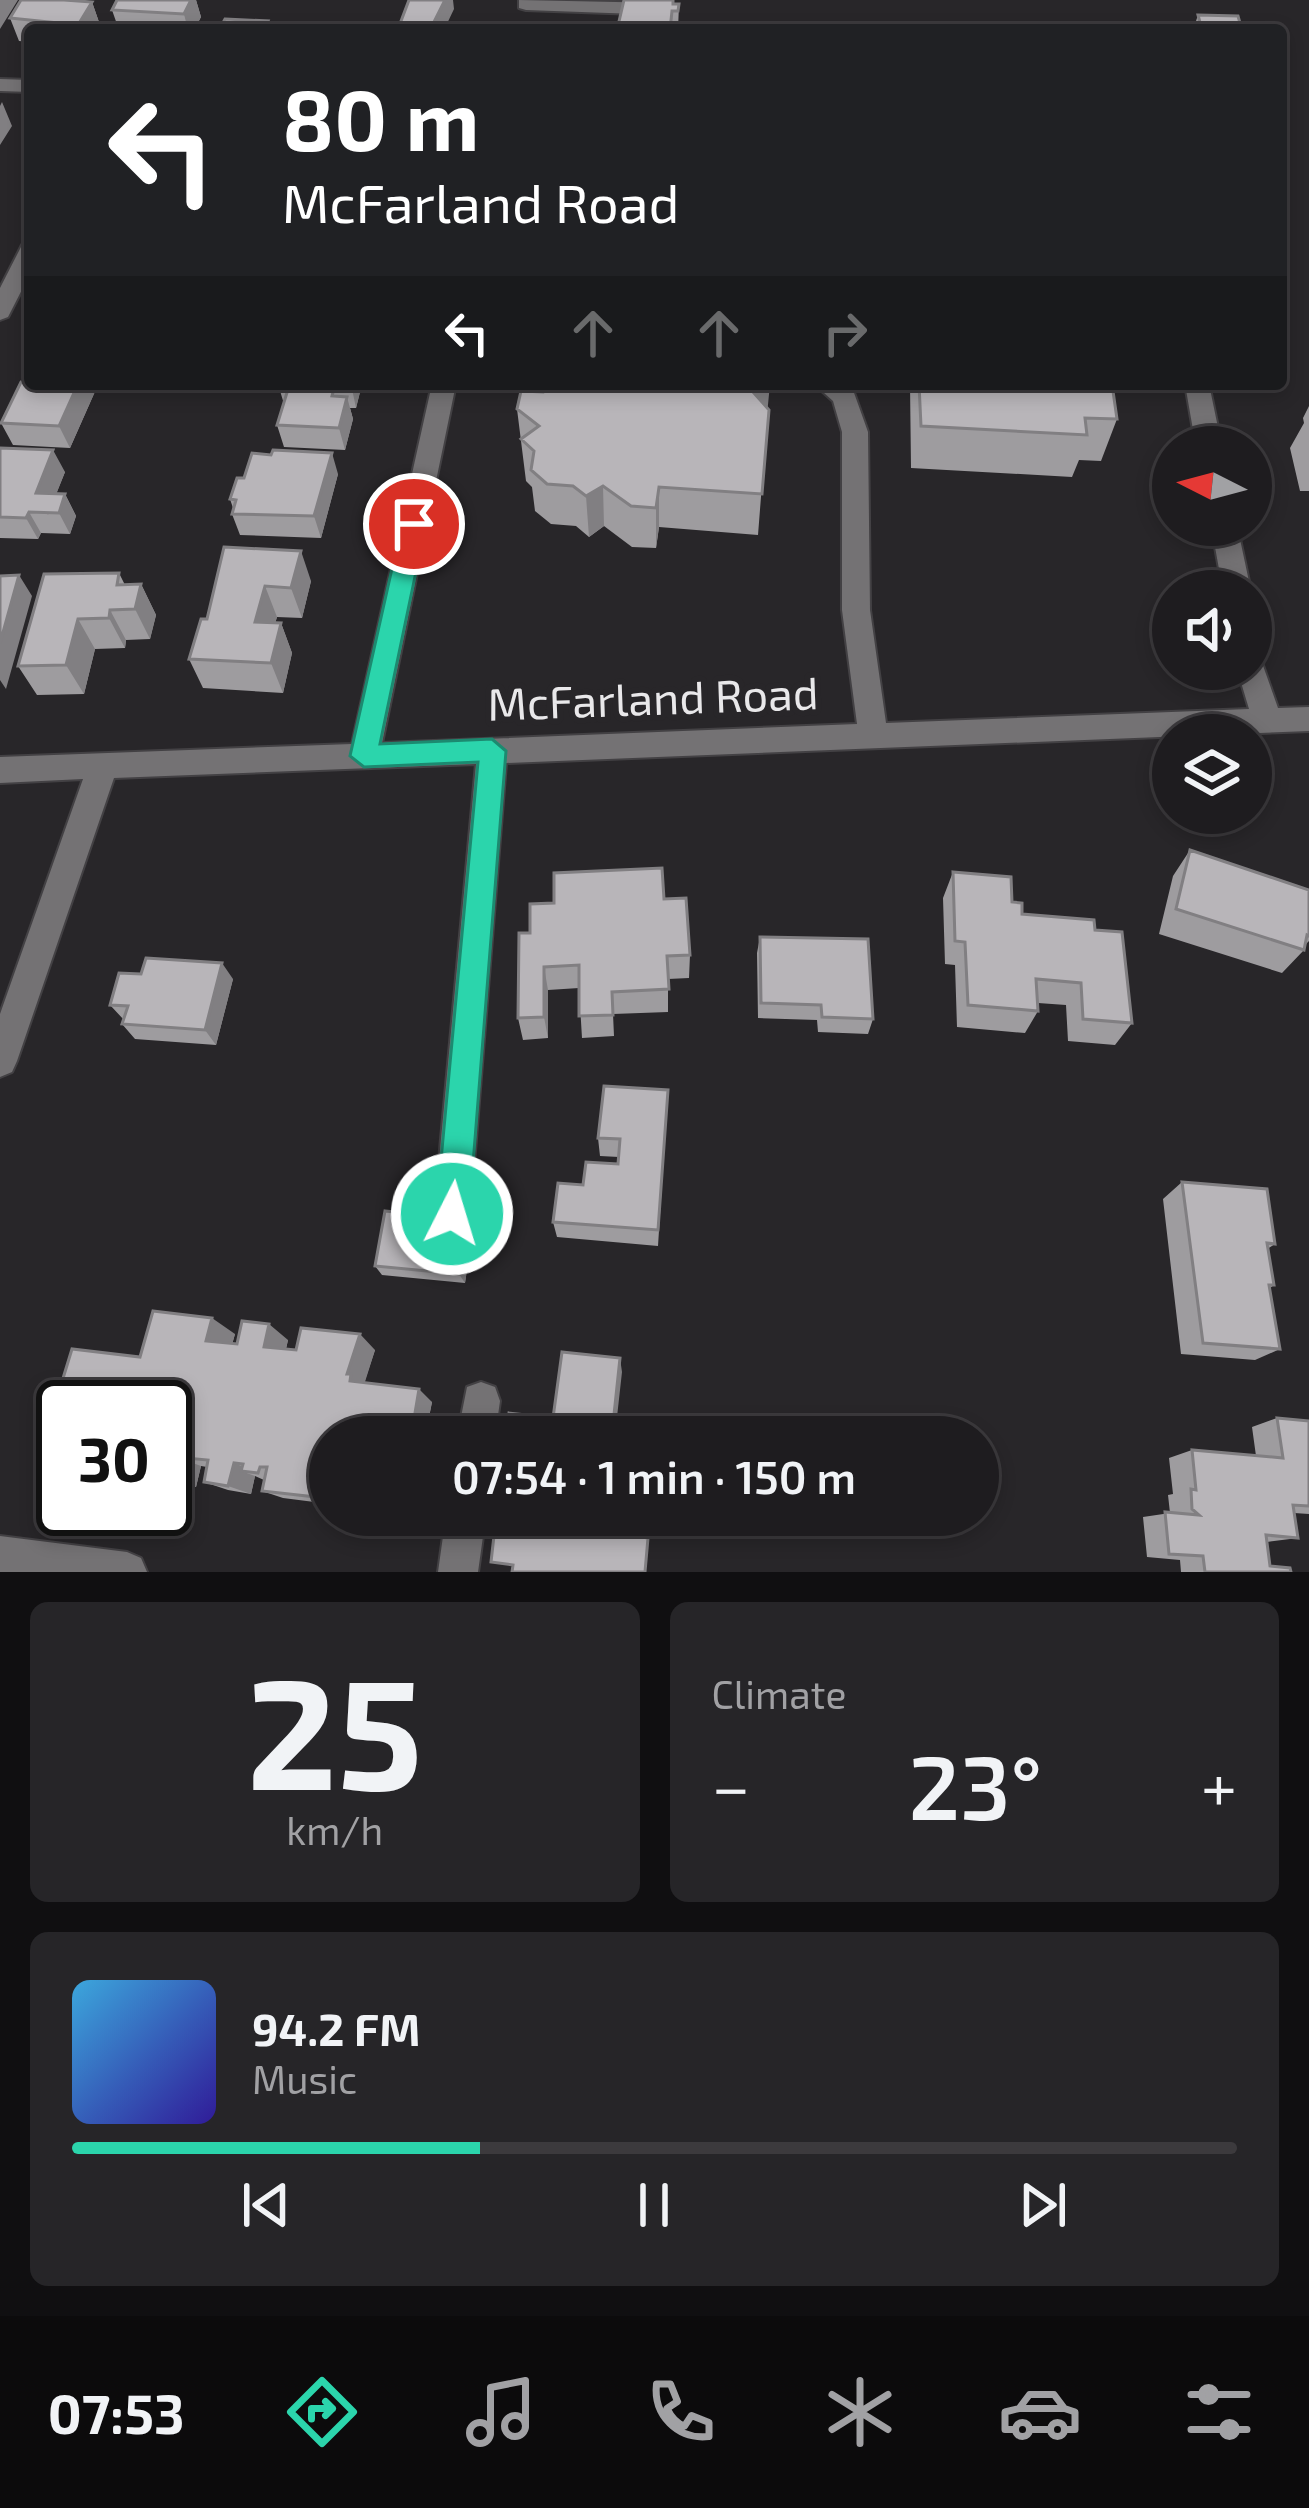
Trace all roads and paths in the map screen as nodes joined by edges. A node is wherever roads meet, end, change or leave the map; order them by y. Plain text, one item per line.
1 (527, 2) edge
2 (676, 10) edge
3 (24, 262) edge
4 (0, 312) edge
5 (443, 390) edge
6 (835, 390) edge
7 (1199, 390) edge
8 (1205, 426) edge
9 (1309, 719) edge
10 (1272, 721) edge
11 (1152, 725) edge
12 (874, 736) junction
13 (492, 751) junction
14 (364, 756) junction
15 (103, 766) junction
16 (0, 770) edge
17 (0, 1061) edge
18 (452, 1214) edge
19 (463, 1536) edge
20 (0, 1556) edge
21 (128, 1572) edge
22 (458, 1572) edge

1 - 2 street
3 - 4 street
5 - 14 street
6 - 12 street
7 - 8 street
9 - 10 street, McFarland Road
11 - 12 street, McFarland Road
12 - 13 street, McFarland Road
13 - 14 street, McFarland Road
13 - 18 street
14 - 15 street, McFarland Road
15 - 16 street, McFarland Road
15 - 17 street
19 - 22 street
20 - 21 street

